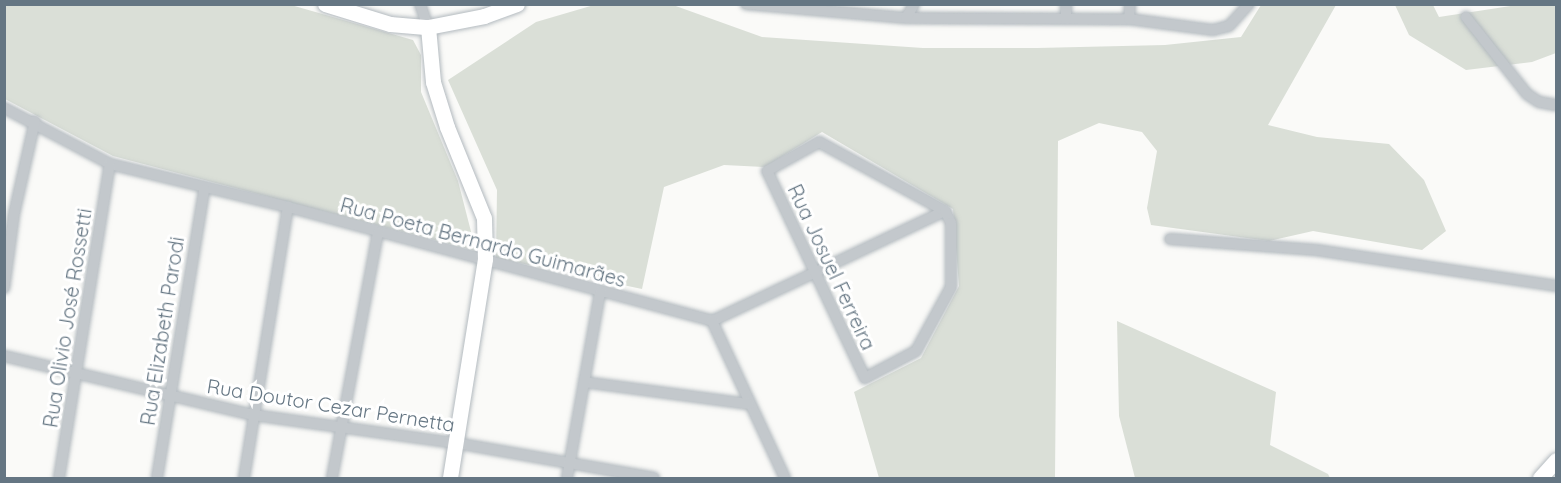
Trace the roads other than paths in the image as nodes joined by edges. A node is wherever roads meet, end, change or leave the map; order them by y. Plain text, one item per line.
1 (325, 4) edge
2 (420, 4) edge
3 (517, 4) edge
4 (746, 4) edge
5 (914, 4) edge
6 (1066, 4) edge
7 (1130, 4) edge
8 (825, 8) edge
9 (1246, 9) edge
10 (1466, 17) dead end
11 (906, 18) junction
12 (1066, 19) junction
13 (1130, 19) junction
14 (429, 27) junction
15 (1557, 105) edge
16 (4, 108) edge
17 (35, 121) junction
18 (110, 164) junction
19 (204, 190) junction
20 (288, 207) junction
21 (945, 212) junction
22 (378, 232) junction
23 (1170, 239) dead end
24 (485, 259) junction
25 (815, 274) junction
26 (1557, 286) edge
27 (4, 288) edge
28 (600, 294) junction
29 (712, 321) junction
30 (4, 356) edge
31 (77, 375) junction
32 (584, 382) junction
33 (170, 395) junction
34 (749, 404) junction
35 (253, 415) junction
36 (340, 427) junction
37 (456, 443) junction
38 (1557, 460) edge
39 (570, 464) junction
40 (59, 478) edge
41 (157, 478) edge
42 (244, 478) edge
43 (332, 478) edge
44 (450, 478) edge
45 (567, 478) edge
46 (654, 478) edge
47 (786, 478) edge
48 (1540, 478) edge

1 - 14 street
2 - 14 street
3 - 14 street
4 - 8 street
5 - 11 street
6 - 12 street
7 - 13 street
8 - 11 street
9 - 13 street
10 - 15 street
11 - 12 street
12 - 13 street
14 - 24 street
16 - 17 street, Rua Poeta Bernardo Guimarães
17 - 18 street, Rua Poeta Bernardo Guimarães
17 - 27 street
18 - 19 street, Rua Poeta Bernardo Guimarães
18 - 31 street, Rua Olivio José Rossetti
19 - 20 street, Rua Poeta Bernardo Guimarães
19 - 33 street, Rua Elizabeth Parodi
20 - 22 street, Rua Poeta Bernardo Guimarães
20 - 35 street
21 - 25 street
21 - 25 street, Rua Josuel Ferreira
21 - 25 street, Rua Josuel Ferreira
22 - 24 street, Rua Poeta Bernardo Guimarães
22 - 36 street
23 - 26 street
24 - 28 street, Rua Poeta Bernardo Guimarães
24 - 37 street
25 - 29 street
28 - 29 street, Rua Poeta Bernardo Guimarães
28 - 32 street
29 - 34 street
30 - 31 street, Rua Doutor Cezar Pernetta
31 - 33 street, Rua Doutor Cezar Pernetta
31 - 40 street, Rua Olivio José Rossetti
32 - 34 street
32 - 39 street
33 - 35 street, Rua Doutor Cezar Pernetta
33 - 41 street, Rua Elizabeth Parodi
34 - 47 street
35 - 36 street, Rua Doutor Cezar Pernetta
35 - 42 street
36 - 37 street, Rua Doutor Cezar Pernetta
36 - 43 street
37 - 39 street, Rua Doutor Cezar Pernetta
37 - 44 street
38 - 48 street
39 - 45 street
39 - 46 street, Rua Doutor Cezar Pernetta

